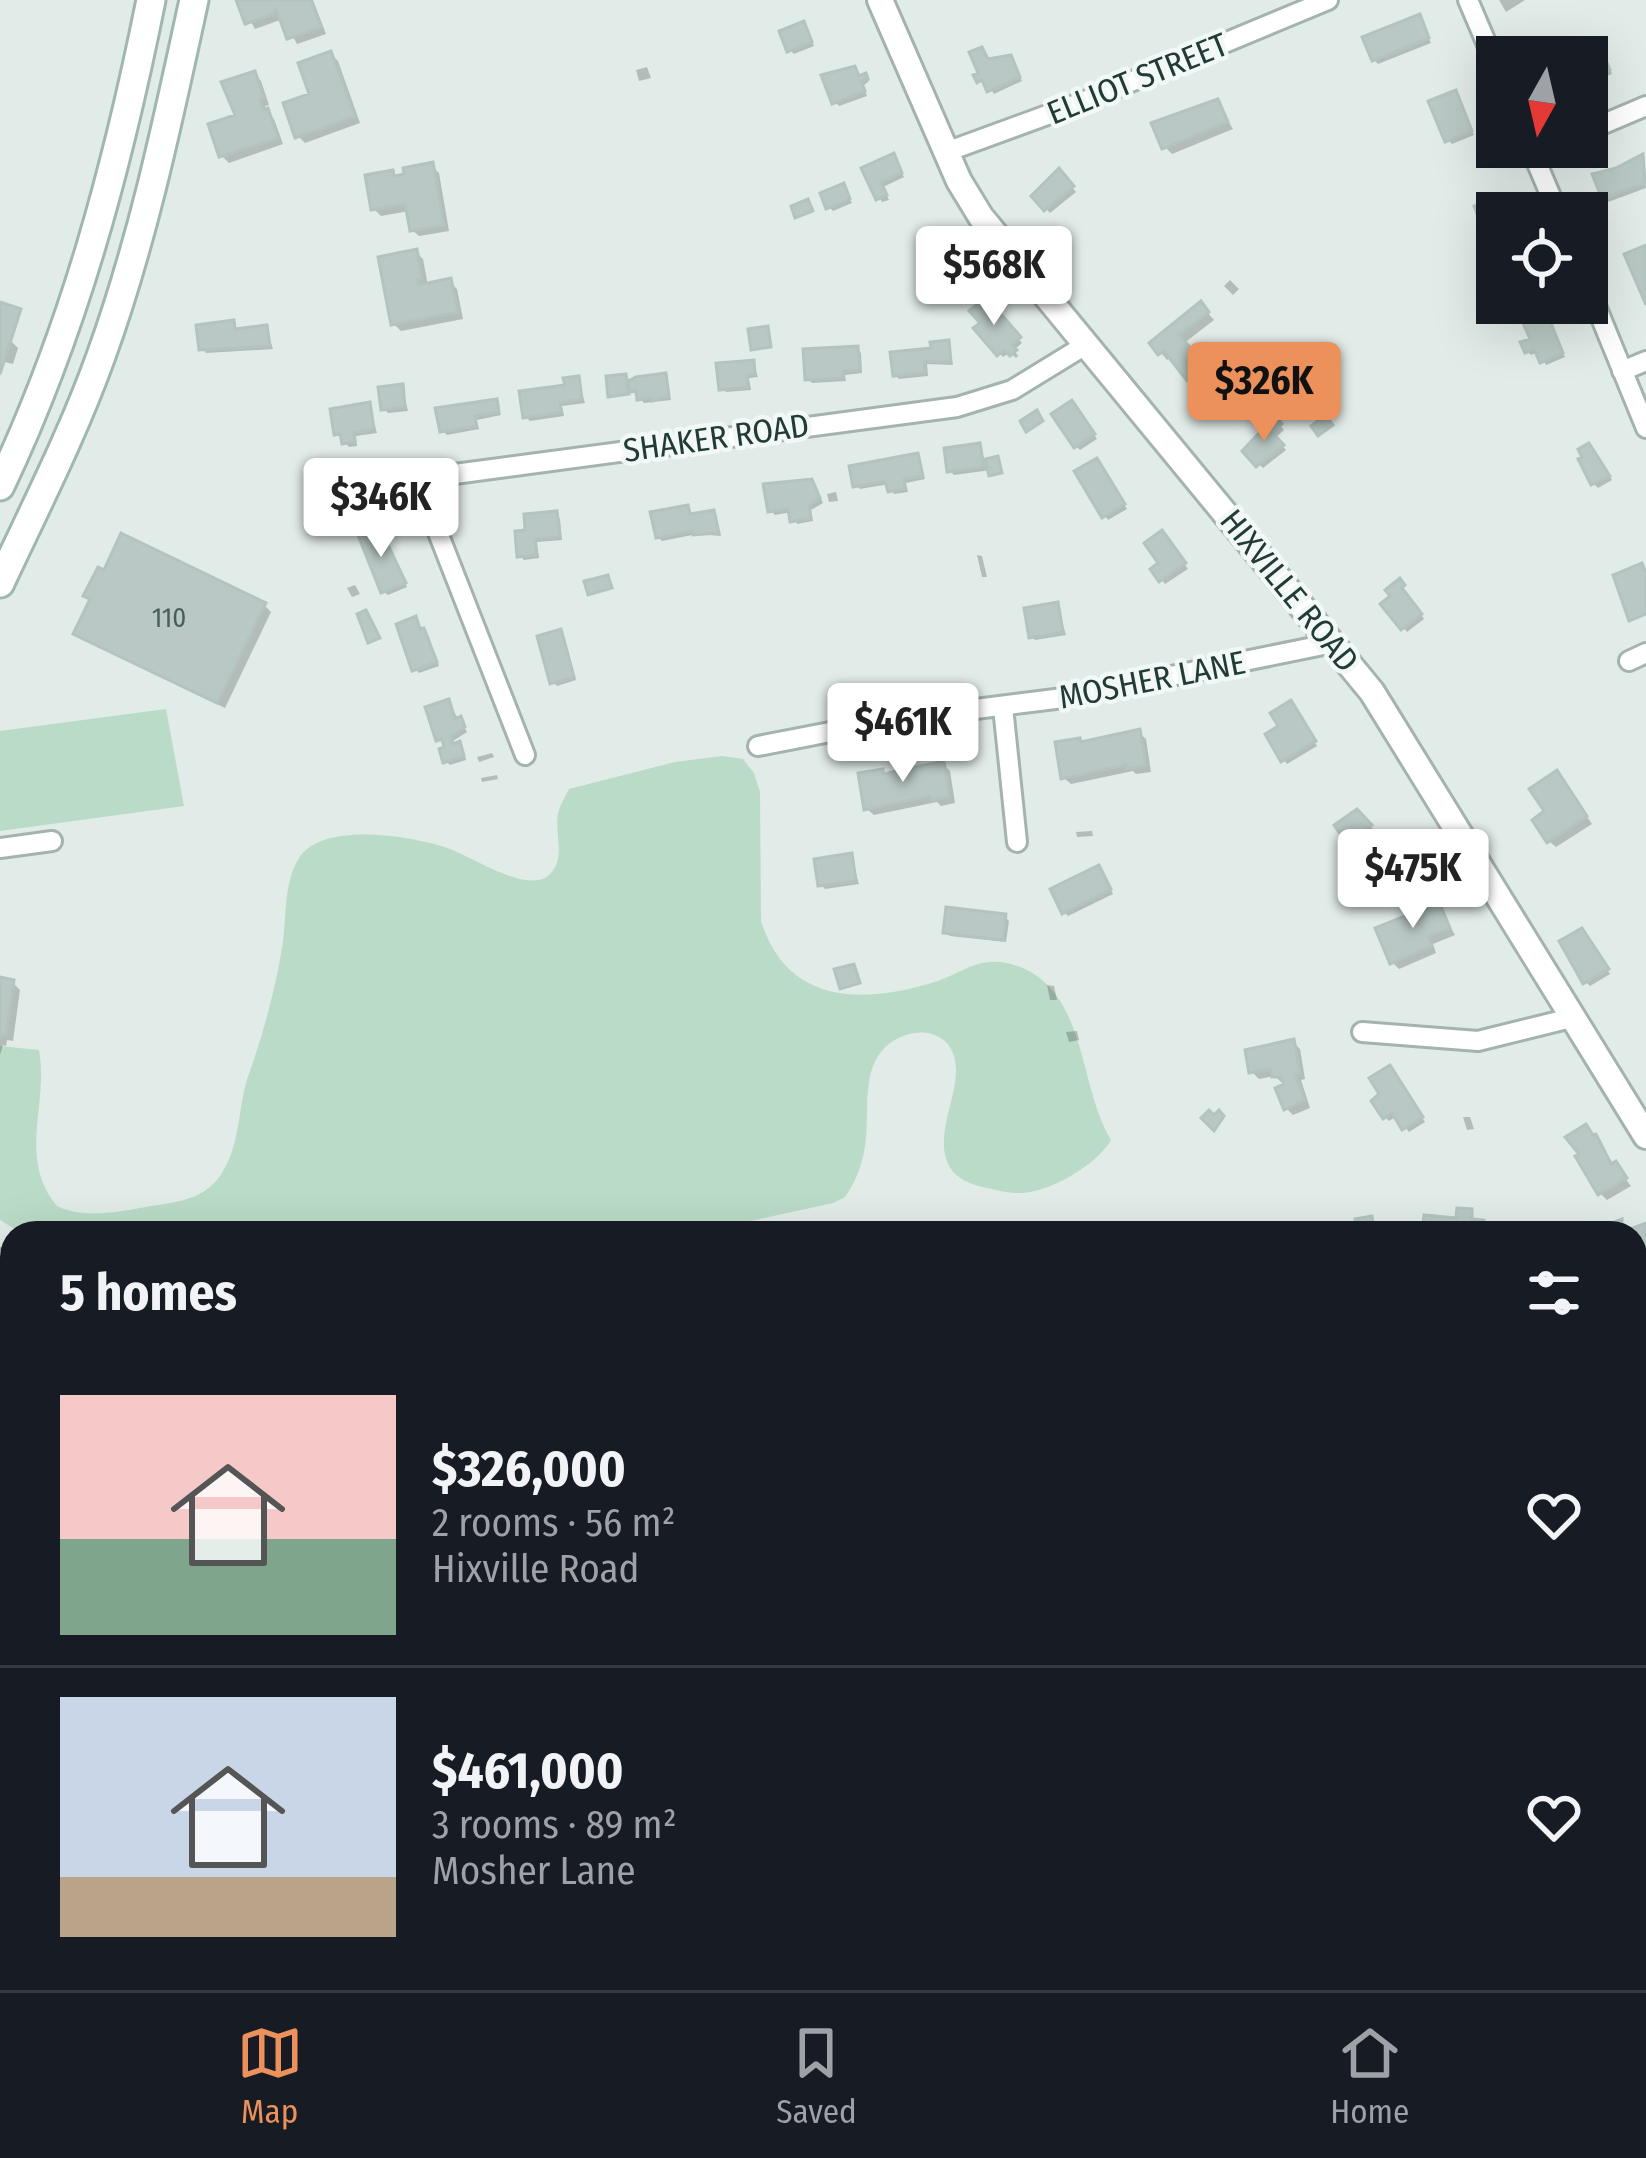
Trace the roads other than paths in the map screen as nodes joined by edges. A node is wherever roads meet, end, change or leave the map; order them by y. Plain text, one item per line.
1 (151, 0) edge
2 (194, 0) edge
3 (880, 0) edge
4 (1328, 0) edge
5 (1468, 0) edge
6 (1483, 36) edge
7 (1646, 106) edge
8 (1608, 122) edge
9 (946, 152) junction
10 (1603, 324) edge
11 (1087, 344) junction
12 (1646, 361) edge
13 (1622, 370) junction
14 (1646, 428) edge
15 (6, 462) edge
16 (417, 478) junction
17 (331, 485) dead end
18 (0, 486) edge
19 (0, 583) edge
20 (1333, 643) junction
21 (1004, 707) junction
22 (758, 746) dead end
23 (525, 755) dead end
24 (52, 842) dead end
25 (1017, 842) dead end
26 (0, 848) edge
27 (1575, 1017) junction
28 (1362, 1032) dead end
29 (1646, 1136) edge

1 - 15 main road
2 - 19 main road
3 - 9 street, HIXVILLE ROAD
4 - 9 street, ELLIOT STREET
5 - 6 street
7 - 8 street
9 - 11 street, HIXVILLE ROAD
10 - 13 street
11 - 16 street, SHAKER ROAD
11 - 20 street, HIXVILLE ROAD
12 - 13 street
13 - 14 street
15 - 18 main road
16 - 17 street, SHAKER ROAD
16 - 23 street
20 - 21 street, MOSHER LANE
20 - 27 street, HIXVILLE ROAD
21 - 22 street, MOSHER LANE
21 - 25 street
24 - 26 street
27 - 28 street
27 - 29 street, HIXVILLE ROAD

